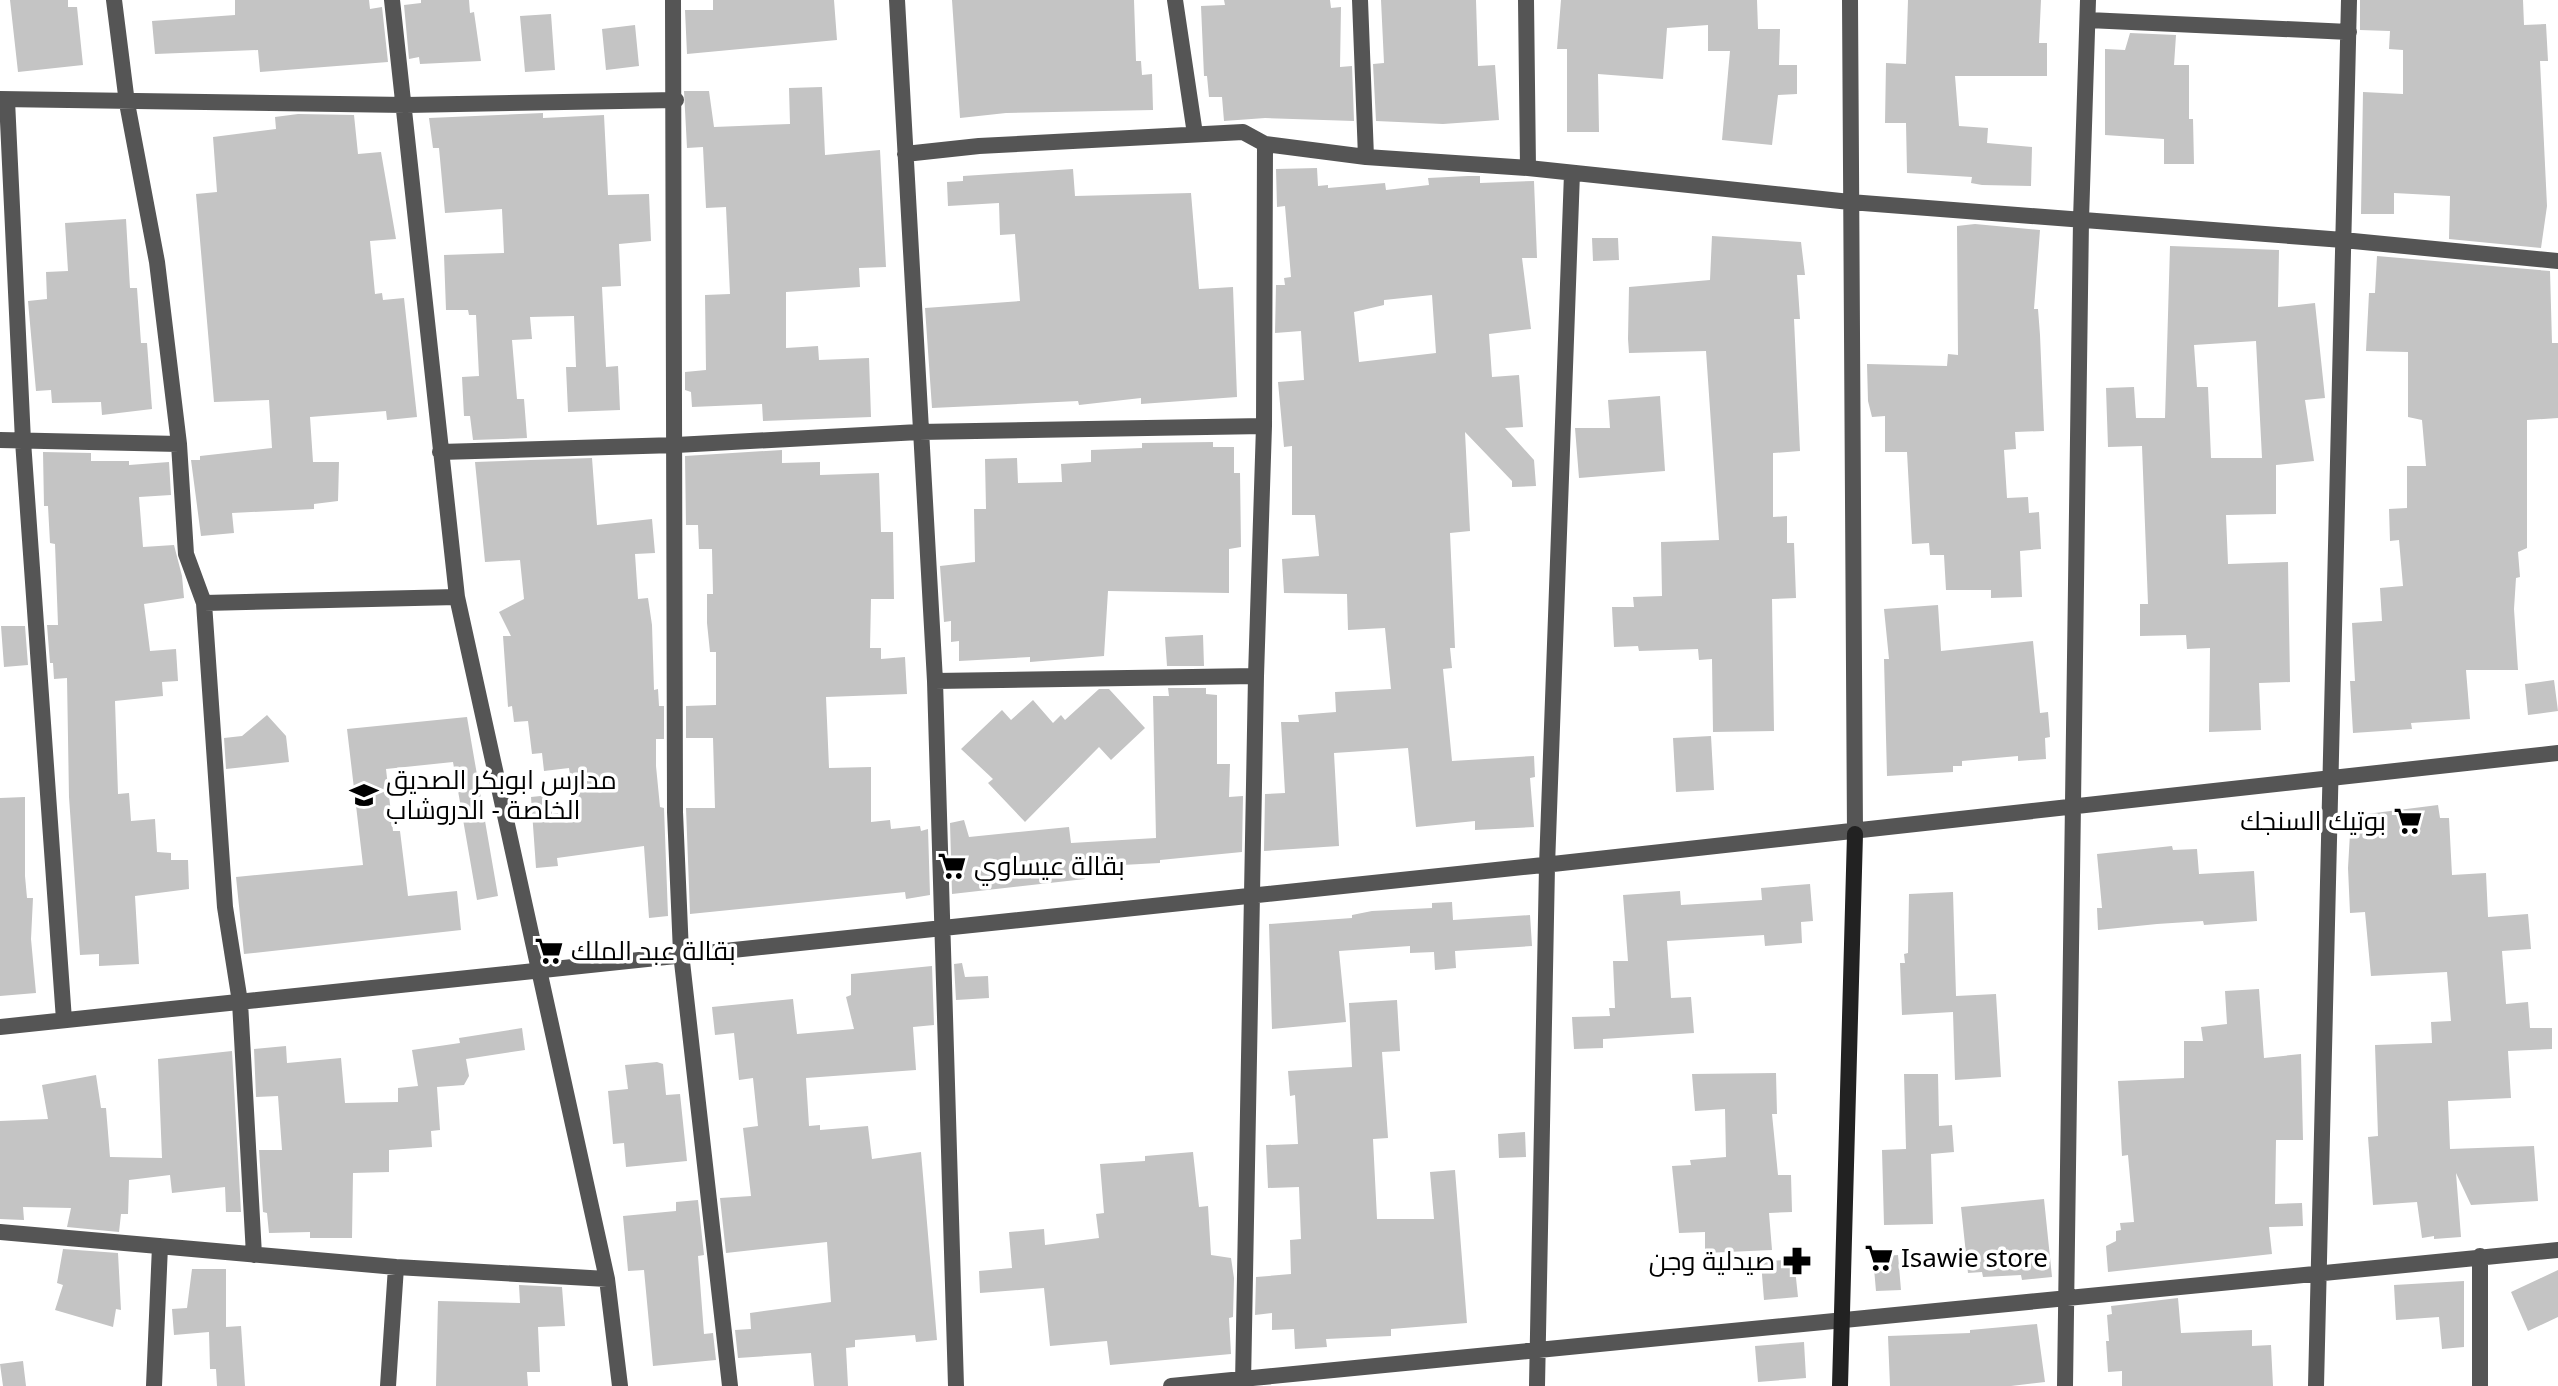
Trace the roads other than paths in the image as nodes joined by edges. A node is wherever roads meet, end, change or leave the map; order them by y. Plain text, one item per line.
1 (114, 0) edge
2 (392, 0) edge
3 (673, 0) edge
4 (897, 0) edge
5 (1175, 0) edge
6 (1360, 0) edge
7 (1526, 0) edge
8 (1850, 0) edge
9 (2088, 0) edge
10 (2349, 0) edge
11 (2088, 20) junction
12 (2349, 32) junction
13 (4, 100) edge
14 (676, 100) junction
15 (127, 103) junction
16 (406, 105) junction
17 (1195, 134) junction
18 (1265, 144) junction
19 (905, 154) junction
20 (1366, 157) junction
21 (1528, 168) junction
22 (1572, 173) junction
23 (1850, 202) junction
24 (2081, 220) junction
25 (2343, 240) junction
26 (2558, 261) edge
27 (1264, 426) junction
28 (919, 432) junction
29 (0, 440) edge
30 (23, 441) junction
31 (179, 444) junction
32 (676, 445) junction
33 (440, 452) junction
34 (457, 597) junction
35 (204, 603) junction
36 (1256, 676) junction
37 (935, 681) junction
38 (2558, 753) edge
39 (2328, 780) junction
40 (2075, 807) junction
41 (1855, 834) junction
42 (1547, 866) junction
43 (1253, 893) junction
44 (941, 930) junction
45 (681, 953) junction
46 (539, 971) junction
47 (240, 1002) junction
48 (64, 1020) junction
49 (0, 1027) edge
50 (0, 1232) edge
51 (160, 1246) junction
52 (2558, 1250) edge
53 (254, 1255) junction
54 (2480, 1256) junction
55 (396, 1267) junction
56 (2318, 1271) junction
57 (607, 1279) junction
58 (2067, 1296) junction
59 (1841, 1319) junction
60 (1539, 1347) junction
61 (1243, 1381) edge
62 (154, 1386) edge
63 (388, 1386) edge
64 (620, 1386) edge
65 (730, 1386) edge
66 (956, 1386) edge
67 (1171, 1386) edge
68 (1537, 1386) edge
69 (1840, 1386) edge
70 (2065, 1386) edge
71 (2316, 1386) edge
72 (2480, 1386) edge

1 - 15 street
2 - 16 street
3 - 14 street
4 - 19 street
5 - 17 street
6 - 20 street
7 - 21 street
8 - 23 street
9 - 11 street
10 - 12 street
11 - 12 street
11 - 24 street
12 - 25 street
13 - 15 street
13 - 30 street
14 - 16 street
14 - 32 street
15 - 16 street
15 - 31 street
16 - 33 street
17 - 18 street
17 - 19 street
18 - 20 street
18 - 27 street
19 - 28 street
20 - 21 street
21 - 22 street
22 - 23 street
22 - 42 street
23 - 24 street
23 - 41 street
24 - 25 street
24 - 40 street
25 - 26 street
25 - 39 street
27 - 28 street
27 - 36 street
28 - 32 street
28 - 37 street
29 - 30 street
30 - 31 street
30 - 48 street
31 - 35 street
32 - 33 street
32 - 45 street
33 - 34 street
34 - 35 street
34 - 46 street
35 - 47 street
36 - 37 street
36 - 43 street
37 - 44 street
38 - 39 street
39 - 40 street
39 - 56 street
40 - 41 street
40 - 58 street
41 - 42 street
41 - 59 street
42 - 43 street
42 - 60 street
43 - 44 street
43 - 61 street
44 - 45 street
44 - 66 street
45 - 46 street
45 - 65 street
46 - 47 street
46 - 57 street
47 - 48 street
47 - 53 street
48 - 49 street
50 - 51 street
51 - 53 street
51 - 62 street
52 - 54 street
53 - 55 street
54 - 56 street
54 - 72 street
55 - 57 street
55 - 63 street
56 - 58 street
56 - 71 street
57 - 64 street
58 - 59 street
58 - 70 street
59 - 60 street
59 - 69 street
60 - 61 street
60 - 68 street
61 - 67 street

